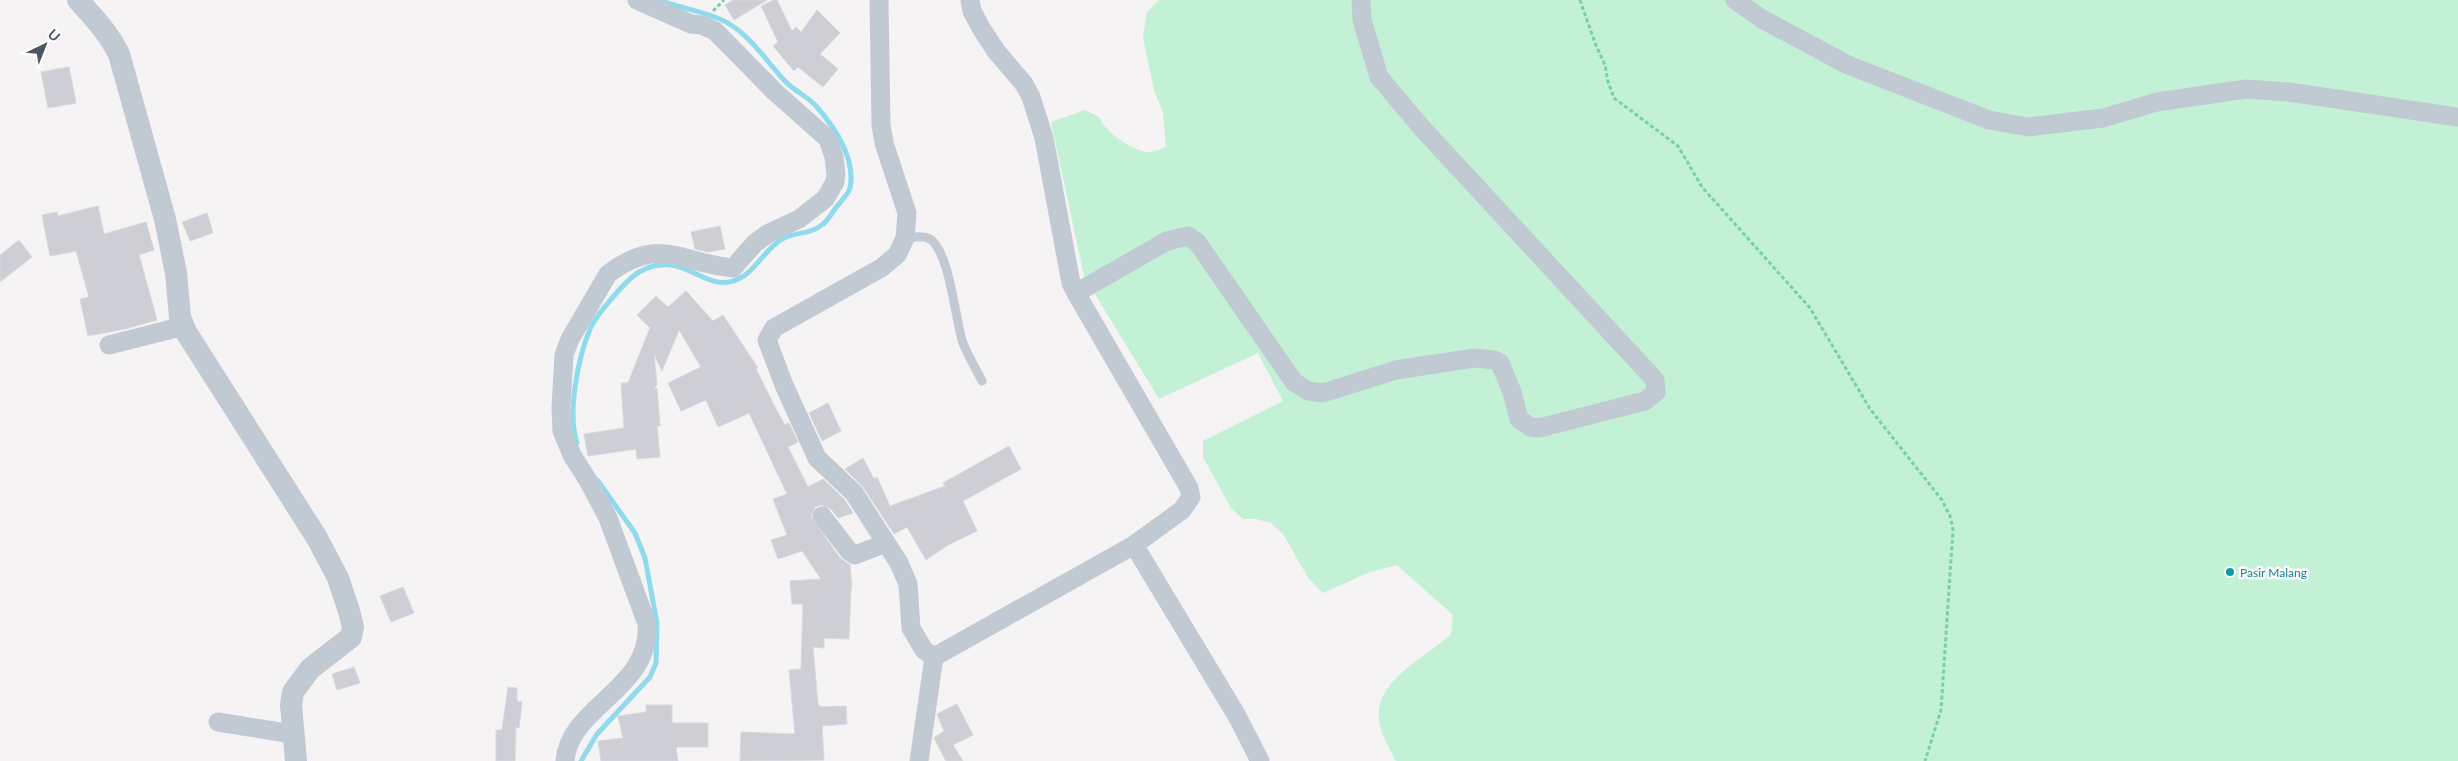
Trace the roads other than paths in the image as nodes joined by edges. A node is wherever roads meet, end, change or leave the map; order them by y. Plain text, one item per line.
1 (78, 0) edge
2 (637, 0) edge
3 (866, 0) edge
4 (970, 0) edge
5 (1361, 0) edge
6 (1734, 0) edge
7 (879, 8) edge
8 (2458, 117) edge
9 (905, 238) junction
10 (1076, 293) junction
11 (184, 326) junction
12 (109, 345) dead end
13 (982, 381) dead end
14 (822, 516) dead end
15 (886, 544) junction
16 (1134, 545) junction
17 (934, 657) junction
18 (218, 722) dead end
19 (293, 734) junction
20 (296, 761) edge
21 (565, 761) edge
22 (919, 761) edge
23 (1260, 761) edge

1 - 11 street
2 - 21 street
3 - 7 street
4 - 10 street
5 - 10 street
6 - 8 street
7 - 9 street
9 - 13 lane
9 - 15 street
10 - 16 street
11 - 12 street
11 - 19 street
14 - 15 street
15 - 17 street
16 - 17 street
16 - 23 street
17 - 22 street
18 - 19 street
19 - 20 street

